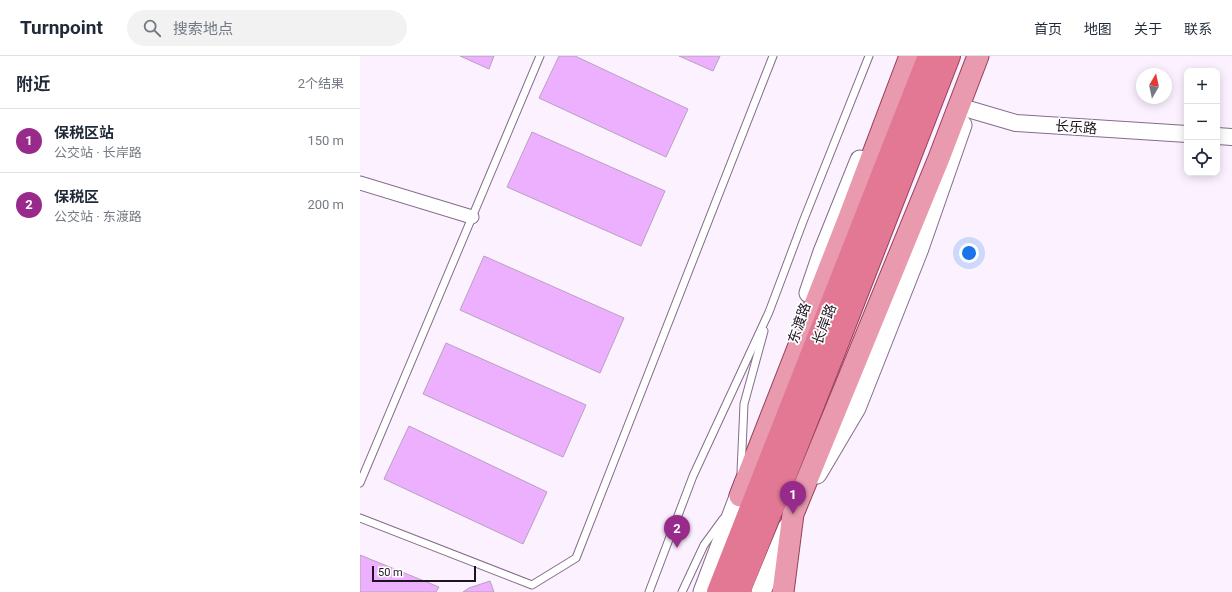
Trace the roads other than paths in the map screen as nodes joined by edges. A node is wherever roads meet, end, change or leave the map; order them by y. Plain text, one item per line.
1 (540, 56) edge
2 (773, 56) edge
3 (869, 56) edge
4 (901, 56) edge
5 (910, 56) edge
6 (929, 56) edge
7 (949, 56) edge
8 (978, 56) edge
9 (988, 56) edge
10 (968, 109) junction
11 (1184, 134) edge
12 (1220, 136) edge
13 (1232, 137) edge
14 (360, 183) edge
15 (472, 217) junction
16 (769, 312) junction
17 (360, 483) edge
18 (740, 496) junction
19 (793, 514) junction
20 (360, 518) edge
21 (649, 592) edge
22 (682, 592) edge
23 (703, 592) edge
24 (718, 592) edge
25 (739, 592) edge
26 (761, 592) edge
27 (783, 592) edge

1 - 15 lane
2 - 20 lane
3 - 16 lane
4 - 18 main road, 东渡路
5 - 18 main road
6 - 24 highway, 长岸路
7 - 25 highway, 长岸路
8 - 19 main road
9 - 10 main road
10 - 11 street, 长乐路
10 - 19 main road
12 - 13 street
14 - 15 street
15 - 17 lane
16 - 18 lane
16 - 21 lane
18 - 22 lane
18 - 23 main road, 东渡路
19 - 26 main road
19 - 27 main road

